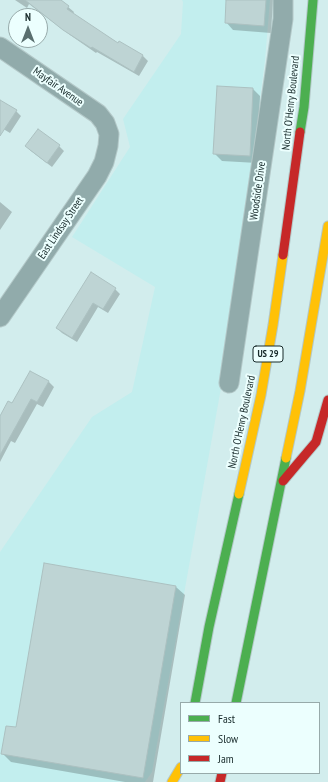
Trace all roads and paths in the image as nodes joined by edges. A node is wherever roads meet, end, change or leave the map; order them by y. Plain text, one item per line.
1 (283, 0) edge
2 (313, 0) edge
3 (0, 47) edge
4 (110, 134) joint
5 (328, 226) edge
6 (0, 318) edge
7 (229, 383) dead end
8 (328, 400) edge
9 (282, 482) junction
10 (195, 702) edge
11 (236, 702) edge
12 (180, 769) edge
13 (172, 782) edge

1 - 7 street, Woodside Drive
2 - 10 highway, North O'Henry Boulevard / US 29
3 - 4 street, Mayfair Avenue
4 - 6 street, East Lindsay Street
5 - 9 highway
8 - 9 highway
9 - 11 highway
12 - 13 highway

